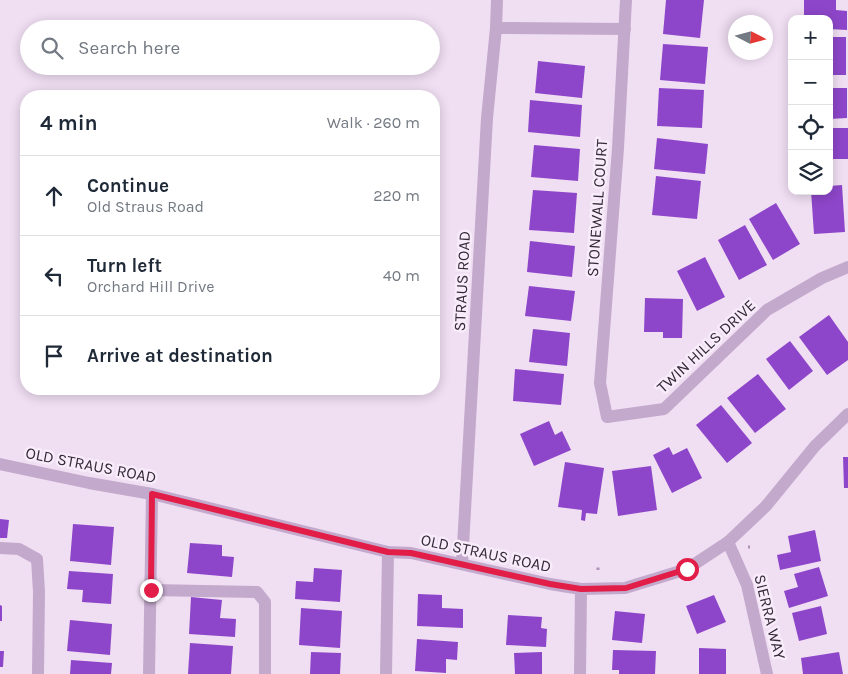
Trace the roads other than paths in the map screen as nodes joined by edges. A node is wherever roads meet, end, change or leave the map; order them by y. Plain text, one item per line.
1 (497, 0) edge
2 (626, 0) edge
3 (496, 28) junction
4 (625, 29) junction
5 (848, 267) edge
6 (848, 414) edge
7 (607, 417) joint
8 (0, 464) edge
9 (152, 494) junction
10 (728, 542) junction
11 (0, 548) edge
12 (388, 552) junction
13 (462, 564) junction
14 (581, 589) junction
15 (151, 590) junction
16 (38, 674) edge
17 (149, 674) edge
18 (265, 674) edge
19 (386, 674) edge
20 (580, 674) edge
21 (767, 674) edge

1 - 3 street, STRAUS ROAD
2 - 4 street, STONEWALL COURT
3 - 4 street
3 - 13 street, STRAUS ROAD
4 - 7 street, STONEWALL COURT
5 - 7 street, TWIN HILLS DRIVE
6 - 10 street, OLD STRAUS ROAD
8 - 9 street, OLD STRAUS ROAD
9 - 12 street, OLD STRAUS ROAD
9 - 15 street
10 - 14 street, OLD STRAUS ROAD
10 - 21 street, SIERRA WAY
11 - 16 street
12 - 13 street, OLD STRAUS ROAD
12 - 19 street
13 - 14 street, OLD STRAUS ROAD
14 - 20 street
15 - 17 street
15 - 18 street

